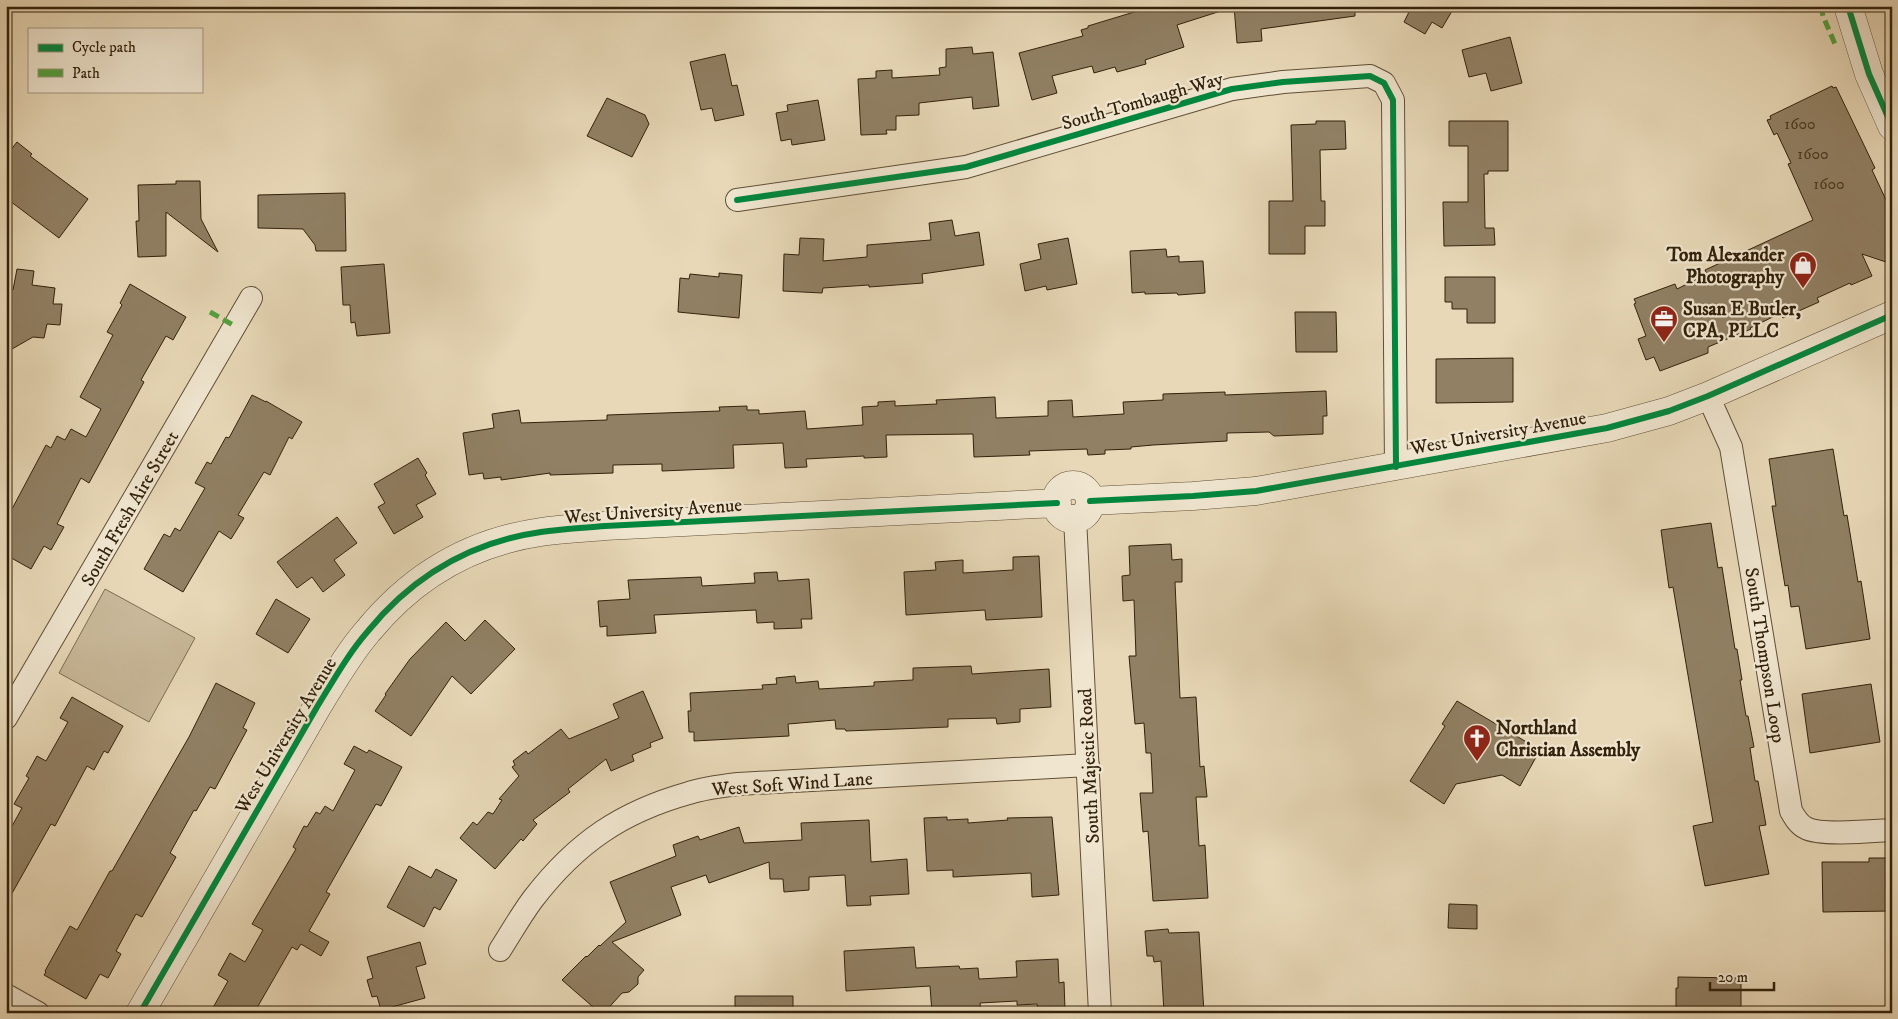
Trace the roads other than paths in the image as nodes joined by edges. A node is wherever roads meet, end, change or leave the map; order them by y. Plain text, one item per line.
1 (1848, 6) edge
2 (1892, 126) edge
3 (737, 200) dead end
4 (251, 298) dead end
5 (1892, 315) edge
6 (1708, 396) junction
7 (1396, 466) junction
8 (1074, 507) junction
9 (6, 718) edge
10 (1088, 765) junction
11 (1892, 830) edge
12 (500, 950) dead end
13 (6, 995) edge
14 (38, 1013) edge
15 (140, 1013) edge
16 (1100, 1013) edge

1 - 2 street
3 - 7 street, South Tombaugh Way
4 - 9 street, South Fresh Aire Street
5 - 6 street, West University Avenue
6 - 7 street, West University Avenue
6 - 11 street, South Thompson Loop
7 - 8 street, West University Avenue
8 - 10 street, South Majestic Road
8 - 15 street, West University Avenue
10 - 12 street, West Soft Wind Lane
10 - 16 street, South Majestic Road
13 - 14 street

